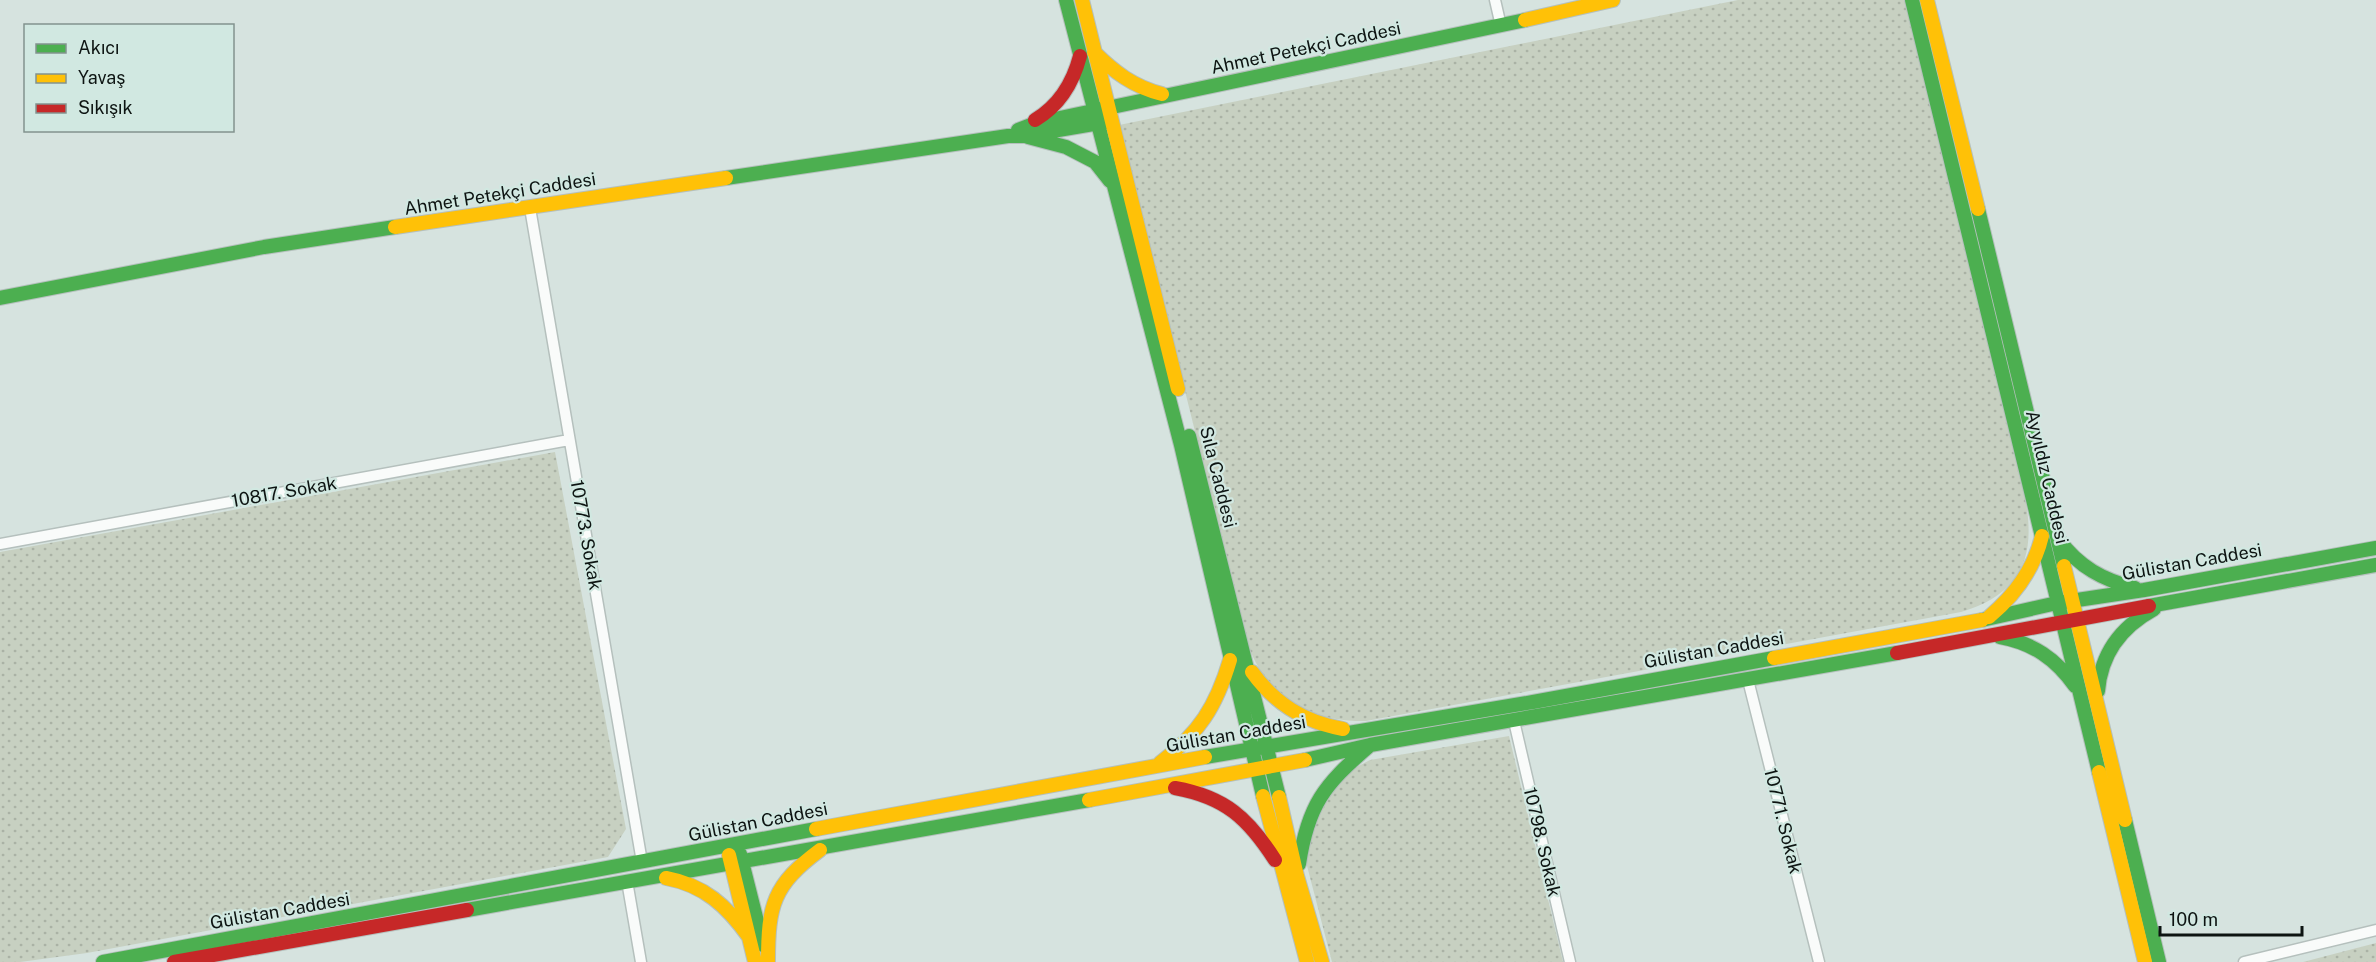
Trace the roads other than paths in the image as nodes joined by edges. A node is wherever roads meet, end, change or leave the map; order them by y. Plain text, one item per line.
1 (1066, 0) edge
2 (1082, 0) edge
3 (1495, 0) edge
4 (1613, 0) edge
5 (1912, 0) edge
6 (1927, 0) edge
7 (1501, 26) junction
8 (1087, 54) junction
9 (1168, 95) junction
10 (1102, 116) junction
11 (1022, 132) junction
12 (1114, 186) junction
13 (530, 208) junction
14 (0, 298) edge
15 (569, 440) junction
16 (2049, 533) junction
17 (0, 544) edge
18 (2376, 548) edge
19 (2376, 566) edge
20 (2144, 590) junction
21 (2064, 602) junction
22 (2166, 603) junction
23 (1987, 619) junction
24 (2069, 621) junction
25 (1988, 635) junction
26 (1230, 657) junction
27 (1246, 662) junction
28 (1748, 680) junction
29 (2079, 693) junction
30 (2097, 709) junction
31 (1514, 721) junction
32 (1361, 730) junction
33 (1268, 745) junction
34 (1370, 745) junction
35 (1252, 748) junction
36 (1156, 766) junction
37 (1272, 766) junction
38 (1256, 769) junction
39 (1160, 786) junction
40 (733, 845) junction
41 (823, 847) junction
42 (642, 862) junction
43 (736, 863) junction
44 (1291, 875) junction
45 (651, 877) junction
46 (627, 881) junction
47 (2376, 930) edge
48 (749, 936) junction
49 (103, 962) edge
50 (174, 962) edge
51 (641, 962) edge
52 (755, 962) edge
53 (768, 962) edge
54 (1307, 962) edge
55 (1322, 962) edge
56 (1570, 962) edge
57 (1819, 962) edge
58 (2145, 962) edge
59 (2158, 962) edge
60 (2244, 962) edge

1 - 8 street, Sıla Caddesi
2 - 8 street, Sıla Caddesi
3 - 7 street
4 - 7 street, Ahmet Petekçi Caddesi
5 - 16 street, Ayyıldız Caddesi
6 - 16 street, Ayyıldız Caddesi
7 - 9 street, Ahmet Petekçi Caddesi
8 - 9 street
8 - 10 street, Sıla Caddesi
8 - 11 street
9 - 10 street, Ahmet Petekçi Caddesi
10 - 11 street, Ahmet Petekçi Caddesi
10 - 12 street, Sıla Caddesi
10 - 27 street, Sıla Caddesi
11 - 12 street
11 - 13 street, Ahmet Petekçi Caddesi
12 - 26 street, Sıla Caddesi
13 - 14 street, Ahmet Petekçi Caddesi
13 - 15 street, 10773. Sokak
15 - 17 street, 10817. Sokak
15 - 42 street, 10773. Sokak
16 - 20 street
16 - 21 street, Ayyıldız Caddesi
16 - 23 street
18 - 20 street, Gülistan Caddesi
19 - 22 street, Gülistan Caddesi
20 - 21 street, Gülistan Caddesi
21 - 23 street, Gülistan Caddesi
21 - 24 street, Ayyıldız Caddesi
22 - 24 street, Gülistan Caddesi
22 - 30 street
23 - 32 street, Gülistan Caddesi
24 - 25 street, Gülistan Caddesi
24 - 29 street, Ayyıldız Caddesi
24 - 30 street, Ayyıldız Caddesi
25 - 28 street, Gülistan Caddesi
25 - 29 street
26 - 35 street, Sıla Caddesi
26 - 36 street
27 - 32 street
27 - 33 street, Sıla Caddesi
28 - 31 street, Gülistan Caddesi
28 - 57 street, 10771. Sokak
29 - 58 street, Ayyıldız Caddesi
30 - 59 street, Ayyıldız Caddesi
31 - 34 street, Gülistan Caddesi
31 - 56 street, 10798. Sokak
32 - 33 street, Gülistan Caddesi
33 - 35 street, Gülistan Caddesi
33 - 37 street, Sıla Caddesi
34 - 37 street, Gülistan Caddesi
34 - 44 street
35 - 36 street, Gülistan Caddesi
35 - 38 street, Sıla Caddesi
36 - 40 street, Gülistan Caddesi
37 - 38 street, Gülistan Caddesi
37 - 44 street, Sıla Caddesi
38 - 39 street, Gülistan Caddesi
38 - 44 street, Sıla Caddesi
39 - 41 street, Gülistan Caddesi
39 - 44 street
40 - 42 street, Gülistan Caddesi
40 - 43 street
41 - 43 street, Gülistan Caddesi
41 - 53 street
42 - 49 street, Gülistan Caddesi
43 - 45 street, Gülistan Caddesi
43 - 48 street
43 - 53 street
44 - 54 street
44 - 55 street, Sıla Caddesi
45 - 46 street, Gülistan Caddesi
45 - 48 street
46 - 50 street, Gülistan Caddesi
46 - 51 street
47 - 60 street
48 - 52 street

